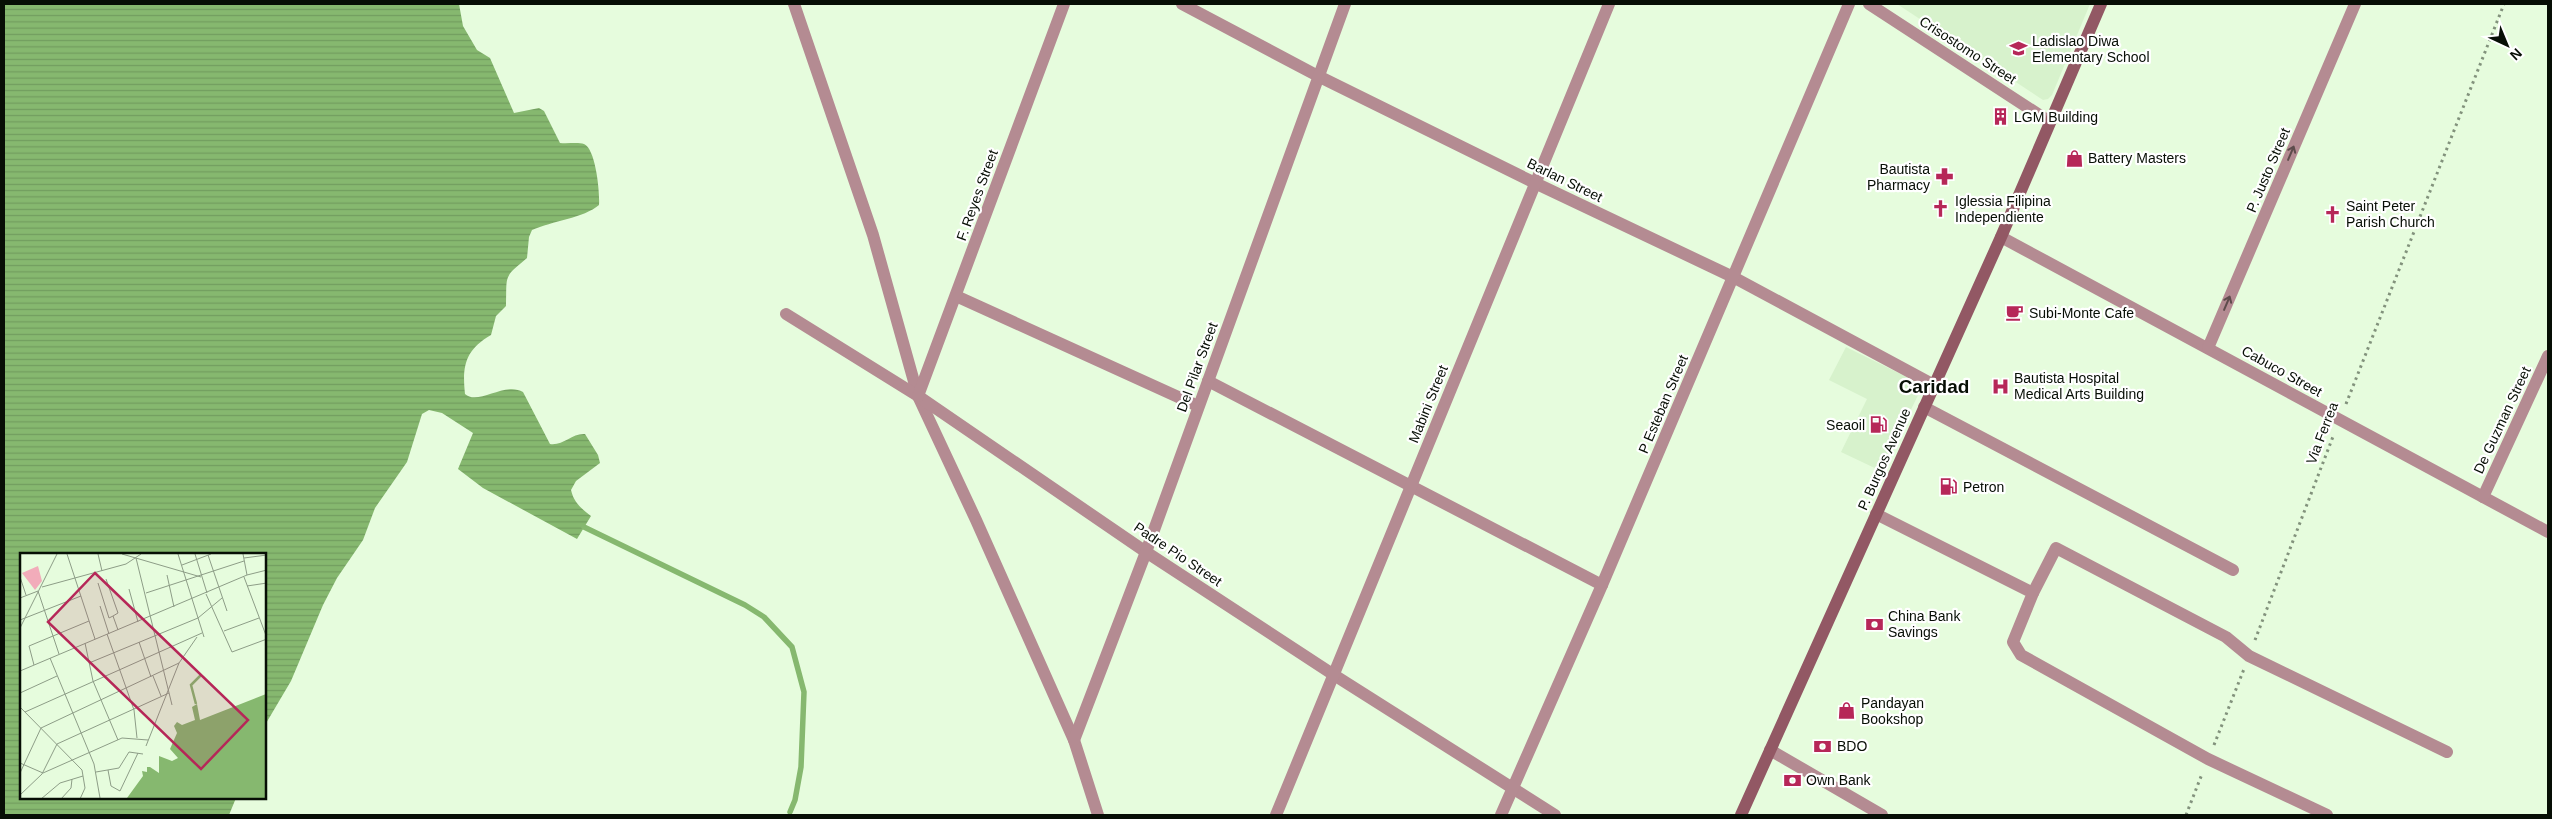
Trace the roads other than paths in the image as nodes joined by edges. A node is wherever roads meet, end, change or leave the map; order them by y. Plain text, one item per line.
1 (794, 4) edge
2 (1064, 4) edge
3 (1182, 4) edge
4 (1345, 4) edge
5 (1609, 4) edge
6 (1849, 4) edge
7 (1868, 4) edge
8 (2101, 4) edge
9 (2355, 4) edge
10 (1318, 76) junction
11 (2050, 122) junction
12 (1535, 183) junction
13 (2001, 237) junction
14 (1733, 277) junction
15 (956, 296) junction
16 (786, 314) dead end
17 (2208, 348) junction
18 (2548, 356) edge
19 (1208, 381) junction
20 (1934, 385) junction
21 (918, 396) junction
22 (1198, 406) junction
23 (1924, 407) junction
24 (1411, 486) junction
25 (2483, 497) junction
26 (1876, 514) junction
27 (2548, 532) edge
28 (1146, 552) junction
29 (2233, 570) dead end
30 (1602, 585) junction
31 (2033, 593) junction
32 (1334, 675) junction
33 (1074, 740) junction
34 (1770, 750) junction
35 (2448, 752) dead end
36 (1514, 788) junction
37 (1098, 815) edge
38 (1276, 815) edge
39 (1501, 815) edge
40 (1555, 815) edge
41 (1741, 815) edge
42 (1882, 815) edge
43 (2327, 815) edge

1 - 21 street
2 - 15 street, F. Reyes Street
3 - 10 street, Barlan Street
4 - 10 street, Del Pilar Street
5 - 12 street, Mabini Street
6 - 14 street, P Esteban Street
7 - 11 street, Crisostomo Street
8 - 11 main road, P. Burgos Avenue
17 -> 9 street, P. Justo Street
10 - 12 street, Barlan Street
10 - 19 street, Del Pilar Street
11 - 13 main road, P. Burgos Avenue
12 - 14 street, Barlan Street
12 - 24 street, Mabini Street
13 - 17 street, Cabuco Street
13 - 20 main road, P. Burgos Avenue
14 - 20 street, Barlan Street
14 - 30 street, P Esteban Street
15 - 21 street, F. Reyes Street
15 - 22 street
16 - 21 street, Padre Pio Street
17 - 25 street, Cabuco Street
18 - 25 street, De Guzman Street
19 - 22 street, Del Pilar Street
19 - 24 street
20 - 23 main road, P. Burgos Avenue
21 - 28 street, Padre Pio Street
21 - 33 street
22 - 28 street, Del Pilar Street
23 - 26 main road, P. Burgos Avenue
23 - 29 street
24 - 30 street
24 - 32 street, Mabini Street
25 - 27 street, Cabuco Street
26 - 31 street
26 - 34 main road, P. Burgos Avenue
28 - 32 street, Padre Pio Street
28 - 33 street, Del Pilar Street
30 - 36 street, P Esteban Street
31 - 35 street
31 - 43 street
32 - 36 street, Padre Pio Street
32 - 38 street, Mabini Street
33 - 37 street
34 - 41 main road, P. Burgos Avenue
34 - 42 street
36 - 39 street, P Esteban Street
36 - 40 street, Padre Pio Street

